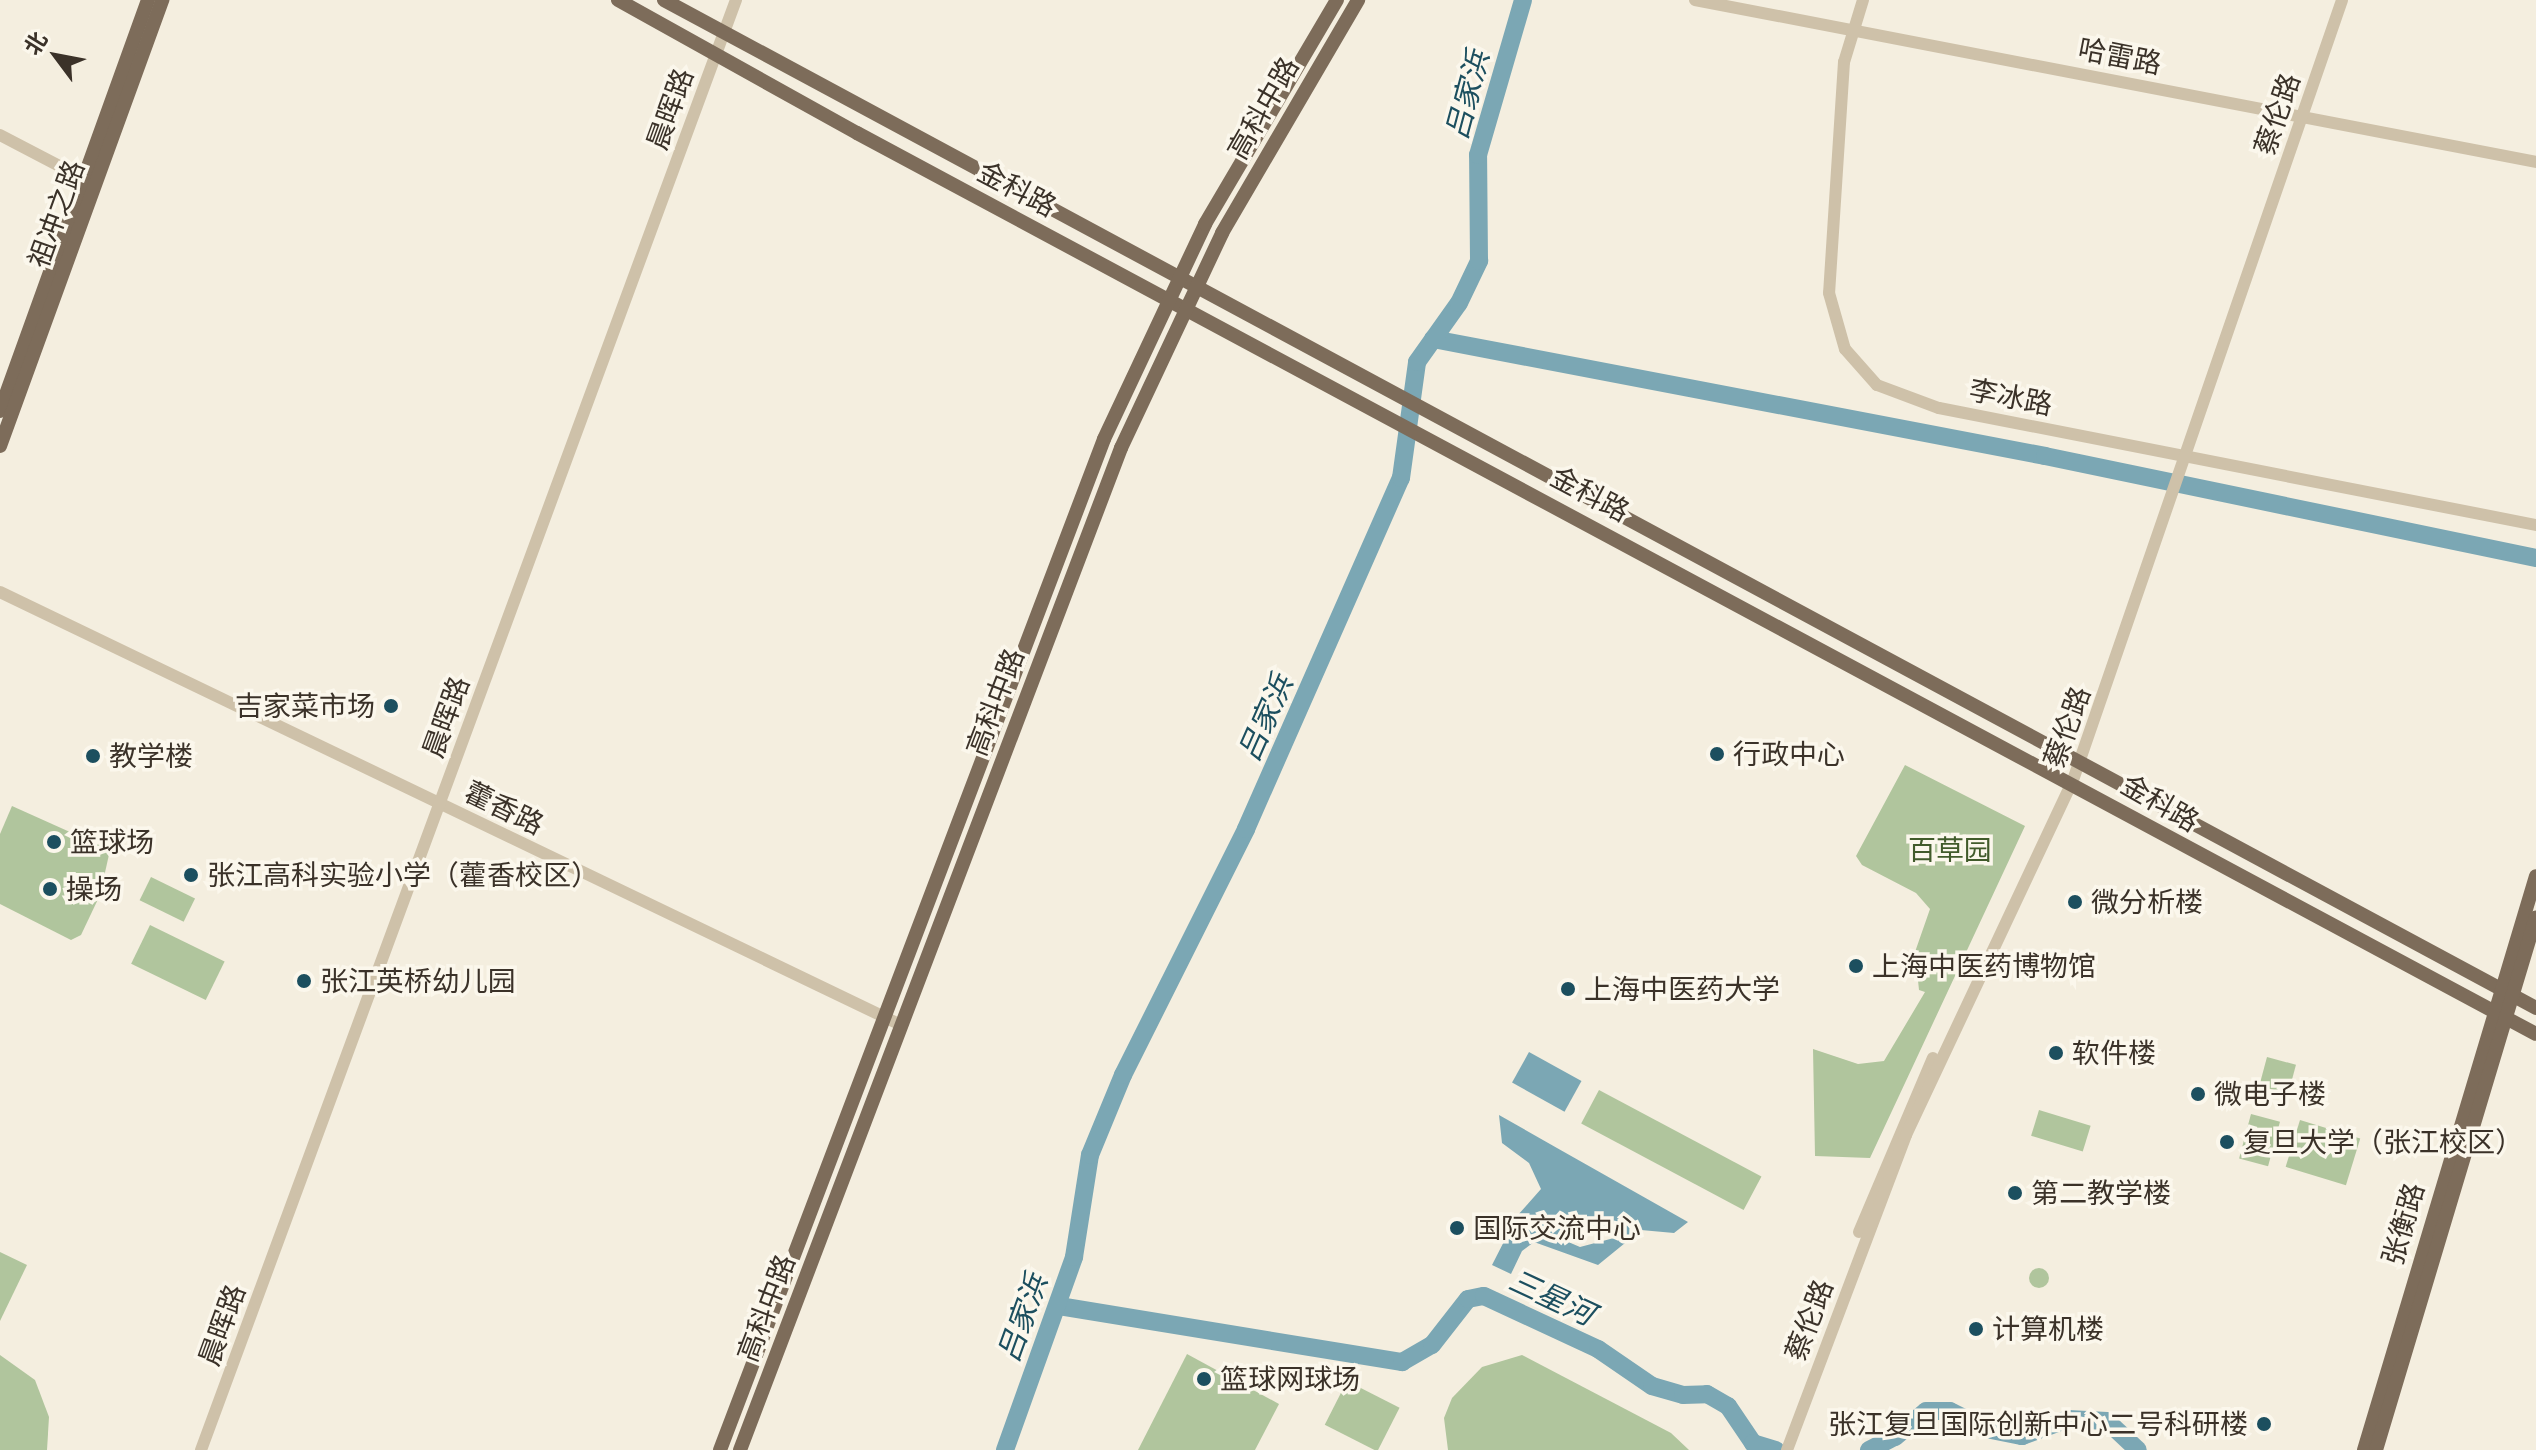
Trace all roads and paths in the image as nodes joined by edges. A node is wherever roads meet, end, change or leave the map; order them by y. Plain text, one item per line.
1 (148, 0) edge
2 (162, 0) edge
3 (618, 0) edge
4 (664, 0) edge
5 (736, 0) edge
6 (1337, 0) edge
7 (1358, 0) edge
8 (1695, 0) edge
9 (1863, 0) edge
10 (2334, 0) edge
11 (2342, 0) edge
12 (1850, 30) junction
13 (723, 32) junction
14 (716, 53) junction
15 (2298, 116) junction
16 (0, 135) edge
17 (2536, 162) edge
18 (89, 182) junction
19 (1179, 277) junction
20 (1196, 286) junction
21 (1169, 298) junction
22 (1186, 307) junction
23 (0, 411) edge
24 (0, 446) edge
25 (2181, 460) junction
26 (2536, 525) edge
27 (0, 592) edge
28 (2077, 760) junction
29 (2068, 781) junction
30 (440, 804) junction
31 (2536, 876) edge
32 (2536, 917) edge
33 (2506, 992) junction
34 (2536, 1008) edge
35 (2499, 1015) junction
36 (883, 1018) junction
37 (901, 1025) junction
38 (2536, 1034) edge
39 (201, 1450) edge
40 (720, 1450) edge
41 (740, 1450) edge
42 (1784, 1450) edge
43 (2364, 1450) edge
44 (2376, 1450) edge

1 - 18 main road, 祖冲之路
2 - 18 main road, 祖冲之路
3 - 14 main road, 金科路
4 - 13 main road, 金科路
5 - 13 street, 晨晖路
6 - 19 main road, 高科中路
7 - 20 main road, 高科中路
8 - 12 street, 哈雷路
9 - 12 street, 李冰路
10 - 15 street, 蔡伦路
11 - 15 street, 蔡伦路
12 - 15 street, 哈雷路
12 - 25 street, 李冰路
13 - 14 street, 晨晖路
13 - 19 main road, 金科路
14 - 21 main road, 金科路
14 - 30 street, 晨晖路
15 - 17 street, 哈雷路
15 - 25 street, 蔡伦路
16 - 18 street
18 - 23 main road, 祖冲之路
18 - 24 main road, 祖冲之路
19 - 20 main road, 金科路
19 - 21 main road, 高科中路
20 - 22 main road, 高科中路
20 - 28 main road, 金科路
21 - 22 main road, 金科路
21 - 36 main road, 高科中路
22 - 29 main road, 金科路
22 - 37 main road, 高科中路
25 - 26 street, 李冰路
25 - 28 street, 蔡伦路
27 - 30 street, 藿香路
28 - 29 street, 蔡伦路
28 - 33 main road, 金科路
29 - 35 main road, 金科路
29 - 42 street, 蔡伦路
30 - 36 street, 藿香路
30 - 39 street, 晨晖路
31 - 33 main road, 张衡路
32 - 33 main road, 张衡路
33 - 34 main road, 金科路
33 - 35 main road, 张衡路
35 - 38 main road, 金科路
35 - 43 main road, 张衡路
35 - 44 main road, 张衡路
36 - 37 street, 藿香路
36 - 40 main road, 高科中路
37 - 41 main road, 高科中路

